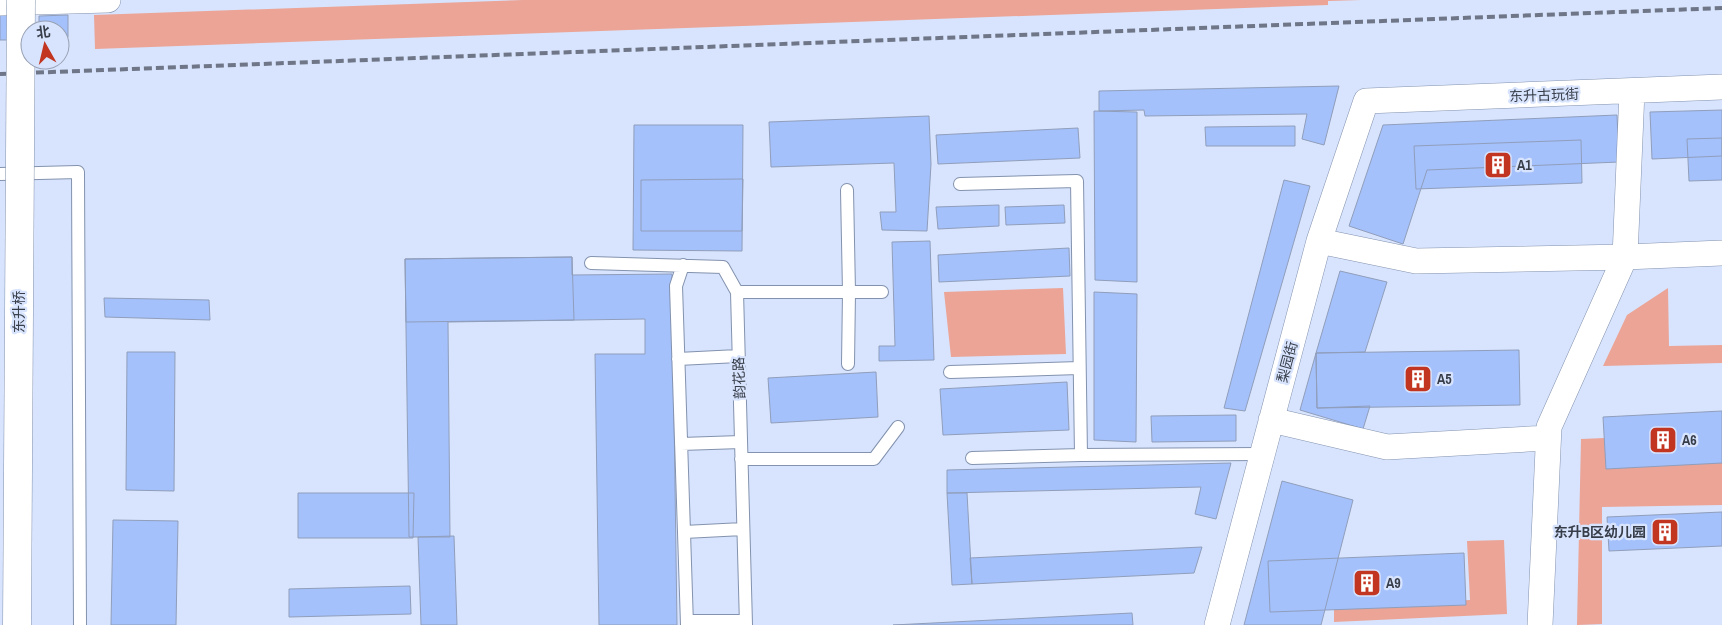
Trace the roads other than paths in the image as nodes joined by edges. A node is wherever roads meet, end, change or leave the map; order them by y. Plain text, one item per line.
1 (21, 0) edge
2 (108, 0) edge
3 (68, 1) edge
4 (0, 3) edge
5 (1722, 87) edge
6 (1632, 91) junction
7 (1366, 101) joint
8 (0, 174) edge
9 (960, 184) dead end
10 (847, 190) dead end
11 (1319, 241) junction
12 (1722, 253) edge
13 (1625, 257) junction
14 (591, 263) dead end
15 (683, 265) junction
16 (737, 292) junction
17 (849, 292) junction
18 (882, 292) dead end
19 (738, 356) junction
20 (678, 359) junction
21 (848, 364) dead end
22 (1079, 368) junction
23 (950, 372) dead end
24 (1272, 420) junction
25 (898, 427) dead end
26 (1548, 438) junction
27 (741, 442) junction
28 (681, 444) junction
29 (1262, 454) junction
30 (1081, 456) junction
31 (972, 458) dead end
32 (741, 459) junction
33 (743, 529) junction
34 (684, 532) junction
35 (687, 623) edge
36 (746, 623) edge
37 (17, 625) edge
38 (80, 625) edge
39 (1217, 625) edge
40 (1540, 625) edge

1 - 37 highway, 东升桥, bridge
2 - 3 street
3 - 4 street
5 - 6 street, 东升古玩街
6 - 7 street, 东升古玩街
6 - 13 street
7 - 11 street, 梨园街
8 - 38 lane
9 - 22 lane
10 - 17 lane
11 - 13 street
11 - 24 street, 梨园街
12 - 13 street
13 - 26 street
14 - 15 lane, 韵花路
15 - 16 lane, 韵花路
15 - 20 lane
16 - 17 lane
16 - 19 lane, 韵花路
17 - 18 lane
17 - 21 lane
19 - 20 lane
19 - 27 lane, 韵花路
20 - 28 lane
22 - 23 lane
22 - 30 lane
24 - 26 street
24 - 29 street, 梨园街
25 - 32 lane
26 - 40 street
27 - 28 lane
27 - 32 lane, 韵花路
28 - 34 lane
29 - 30 lane
29 - 39 street, 梨园街
30 - 31 lane
32 - 33 lane, 韵花路
33 - 34 lane
33 - 36 lane, 韵花路
34 - 35 lane
35 - 36 lane

